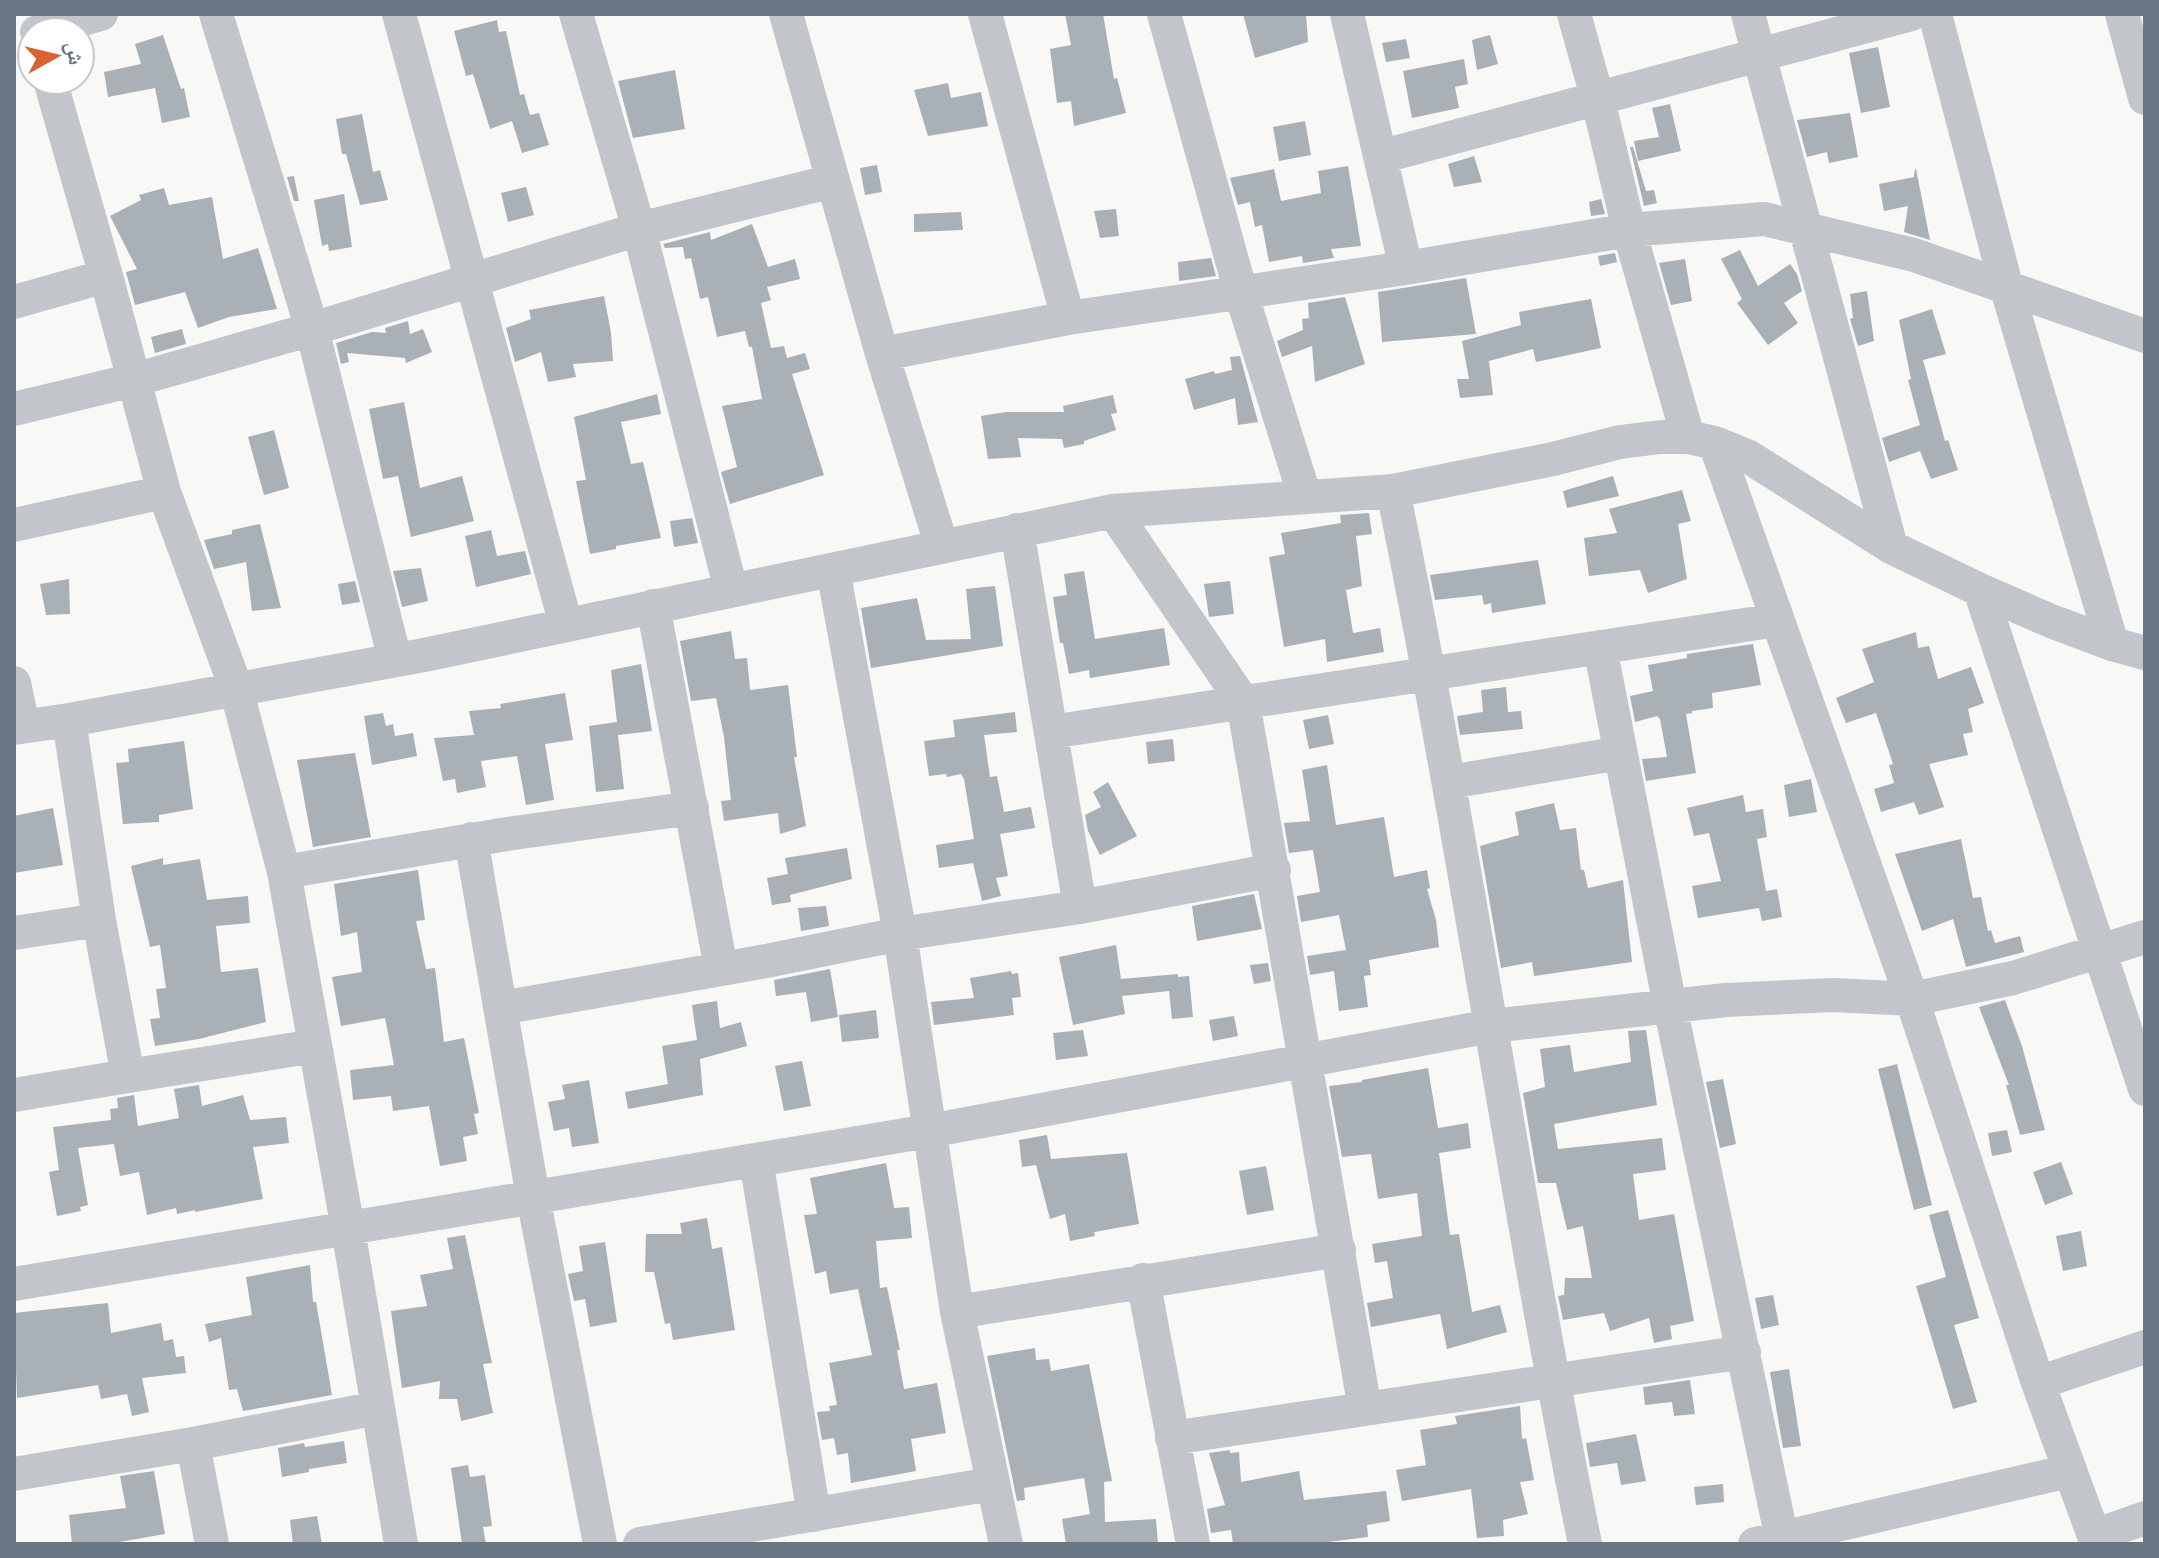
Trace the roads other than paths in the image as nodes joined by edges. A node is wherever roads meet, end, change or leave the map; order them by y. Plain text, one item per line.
1 (216, 14) edge
2 (399, 14) edge
3 (576, 14) edge
4 (786, 14) edge
5 (985, 14) edge
6 (1164, 14) edge
7 (1347, 14) edge
8 (1574, 14) edge
9 (1748, 14) edge
10 (1911, 14) edge
11 (1935, 14) edge
12 (2122, 14) edge
13 (1759, 57) junction
14 (55, 96) edge
15 (2145, 98) edge
16 (1598, 100) junction
17 (1380, 157) junction
18 (833, 181) junction
19 (1805, 228) junction
20 (639, 229) junction
21 (1629, 230) junction
22 (1406, 268) junction
23 (106, 276) junction
24 (471, 281) junction
25 (2007, 289) junction
26 (1241, 293) junction
27 (14, 302) edge
28 (1068, 318) junction
29 (312, 329) junction
30 (2145, 336) edge
31 (882, 354) junction
32 (134, 380) junction
33 (14, 409) edge
34 (1702, 440) junction
35 (1393, 491) junction
36 (164, 492) junction
37 (1305, 497) junction
38 (1113, 511) junction
39 (14, 525) edge
40 (1017, 530) junction
41 (942, 547) junction
42 (1891, 547) junction
43 (833, 570) junction
44 (731, 590) junction
45 (1980, 590) junction
46 (653, 606) junction
47 (1777, 620) junction
48 (566, 625) junction
49 (2112, 644) junction
50 (1600, 647) junction
51 (2145, 653) edge
52 (395, 660) junction
53 (1430, 672) junction
54 (14, 683) edge
55 (236, 688) junction
56 (1243, 702) junction
57 (69, 720) junction
58 (18, 727) edge
59 (1051, 732) junction
60 (1620, 753) junction
61 (1450, 782) junction
62 (692, 808) junction
63 (471, 839) junction
64 (1274, 870) junction
65 (284, 872) junction
66 (1080, 907) junction
67 (99, 920) junction
68 (14, 933) edge
69 (900, 934) junction
70 (2145, 937) edge
71 (2098, 953) junction
72 (721, 968) junction
73 (1912, 999) junction
74 (1670, 1006) junction
75 (501, 1008) junction
76 (1491, 1026) junction
77 (315, 1046) junction
78 (1306, 1060) junction
79 (128, 1076) junction
80 (2145, 1089) edge
81 (14, 1095) edge
82 (929, 1131) junction
83 (756, 1160) junction
84 (533, 1197) junction
85 (348, 1229) junction
86 (1339, 1250) junction
87 (1143, 1280) junction
88 (14, 1284) edge
89 (957, 1312) junction
90 (2145, 1347) edge
91 (1744, 1352) junction
92 (1552, 1382) junction
93 (2038, 1383) junction
94 (377, 1408) junction
95 (1365, 1409) junction
96 (1172, 1438) junction
97 (193, 1444) junction
98 (2069, 1471) junction
99 (14, 1474) edge
100 (991, 1484) junction
101 (814, 1515) junction
102 (2145, 1518) edge
103 (2096, 1540) edge
104 (1773, 1542) edge
105 (212, 1544) edge
106 (401, 1544) edge
107 (600, 1544) edge
108 (640, 1544) edge
109 (1006, 1544) edge
110 (1193, 1544) edge
111 (1585, 1544) edge

1 - 29 street
2 - 24 street
3 - 20 street
4 - 18 street
5 - 28 street
6 - 26 street
7 - 17 street
8 - 16 street
9 - 13 street
10 - 13 street
11 - 25 street
12 - 15 street
13 - 16 street
13 - 19 street
14 - 23 street
16 - 17 street
16 - 21 street
17 - 22 street
18 - 20 street
18 - 31 street
19 - 21 street
19 - 25 street
19 - 42 street
20 - 24 street
20 - 44 street
21 - 22 street
21 - 34 street
22 - 26 street
23 - 27 street
23 - 32 street
24 - 29 street
24 - 48 street
25 - 30 street
25 - 49 street
26 - 28 street
26 - 37 street
28 - 31 street
29 - 32 street
29 - 52 street
31 - 41 street
32 - 33 street
32 - 36 street
34 - 35 street
34 - 42 street
34 - 47 street
35 - 37 street
35 - 53 street
36 - 39 street
36 - 55 street
37 - 38 street
38 - 40 street
38 - 56 street
40 - 41 street
40 - 59 street
41 - 43 street
42 - 45 street
43 - 44 street
43 - 69 street
44 - 46 street
45 - 49 street
45 - 71 street
46 - 48 street
46 - 62 street
47 - 50 street
47 - 73 street
48 - 52 street
49 - 51 street
50 - 53 street
50 - 60 street
52 - 55 street
53 - 56 street
53 - 61 street
54 - 58 street
55 - 57 street
55 - 65 street
56 - 59 street
56 - 64 street
57 - 58 street
57 - 67 street
59 - 66 street
60 - 61 street
60 - 74 street
61 - 76 street
62 - 63 street
62 - 72 street
63 - 65 street
63 - 75 street
64 - 66 street
64 - 78 street
65 - 77 street
66 - 69 street
67 - 68 street
67 - 79 street
69 - 72 street
69 - 82 street
70 - 71 street
71 - 73 street
71 - 80 street
72 - 75 street
73 - 74 street
73 - 93 street
74 - 76 street
74 - 91 street
75 - 84 street
76 - 78 street
76 - 92 street
77 - 79 street
77 - 85 street
78 - 82 street
78 - 86 street
79 - 81 street
82 - 83 street
82 - 89 street
83 - 84 street
83 - 101 street
84 - 85 street
84 - 107 street
85 - 88 street
85 - 94 street
86 - 87 street
86 - 95 street
87 - 89 street
87 - 96 street
89 - 100 street
90 - 93 street
91 - 92 street
91 - 104 street
92 - 95 street
92 - 111 street
93 - 98 street
94 - 97 street
94 - 106 street
95 - 96 street
96 - 110 street
97 - 99 street
97 - 105 street
98 - 103 street
98 - 104 street
100 - 101 street
100 - 109 street
101 - 108 street
102 - 103 street

